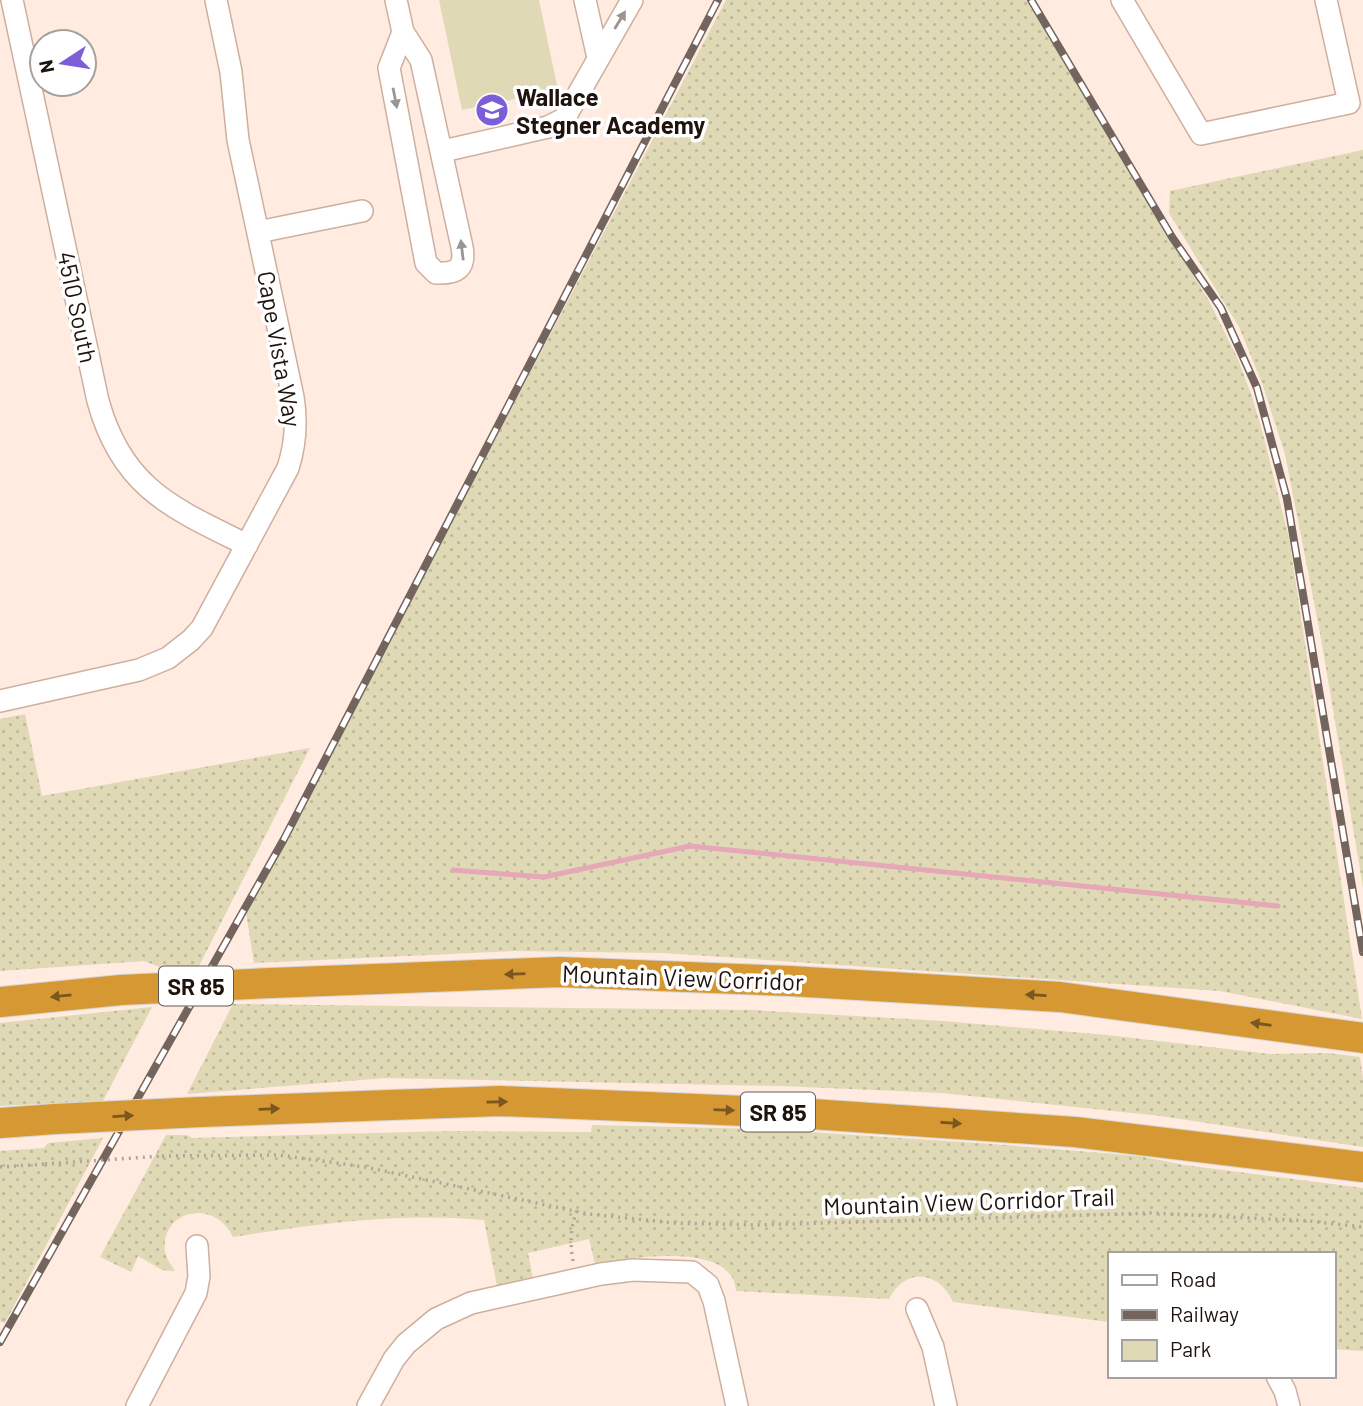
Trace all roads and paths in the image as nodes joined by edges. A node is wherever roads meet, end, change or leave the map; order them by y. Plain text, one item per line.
1 (12, 0) edge
2 (216, 0) edge
3 (396, 0) edge
4 (585, 0) edge
5 (632, 0) edge
6 (1122, 0) edge
7 (1326, 0) edge
8 (403, 32) junction
9 (598, 58) junction
10 (443, 151) junction
11 (362, 211) dead end
12 (258, 232) junction
13 (247, 545) junction
14 (0, 701) edge
15 (0, 1002) edge
16 (1363, 1038) edge
17 (0, 1123) edge
18 (1358, 1166) edge
19 (0, 1167) edge
20 (577, 1212) junction
21 (1363, 1227) edge
22 (570, 1245) dead end
23 (197, 1246) dead end
24 (917, 1309) dead end
25 (1278, 1378) edge
26 (137, 1406) edge
27 (368, 1406) edge
28 (737, 1406) edge
29 (946, 1406) edge
30 (1289, 1406) edge

1 - 13 street, 4510 South
2 - 12 street, Cape Vista Way
3 - 8 street
4 - 9 street
9 -> 5 street
6 - 7 street
8 - 10 street
8 -> 10 street
9 - 10 street
11 - 12 street
12 - 13 street, Cape Vista Way
13 - 14 street, Cape Vista Way
16 -> 15 highway, Mountain View Corridor / SR 85, bridge
17 -> 18 highway, SR 85, bridge
19 - 20 path, Mountain View Corridor Trail, bridge
20 - 21 path, Mountain View Corridor Trail
20 - 22 path
23 - 26 street
24 - 29 street
25 - 30 street
27 - 28 street

